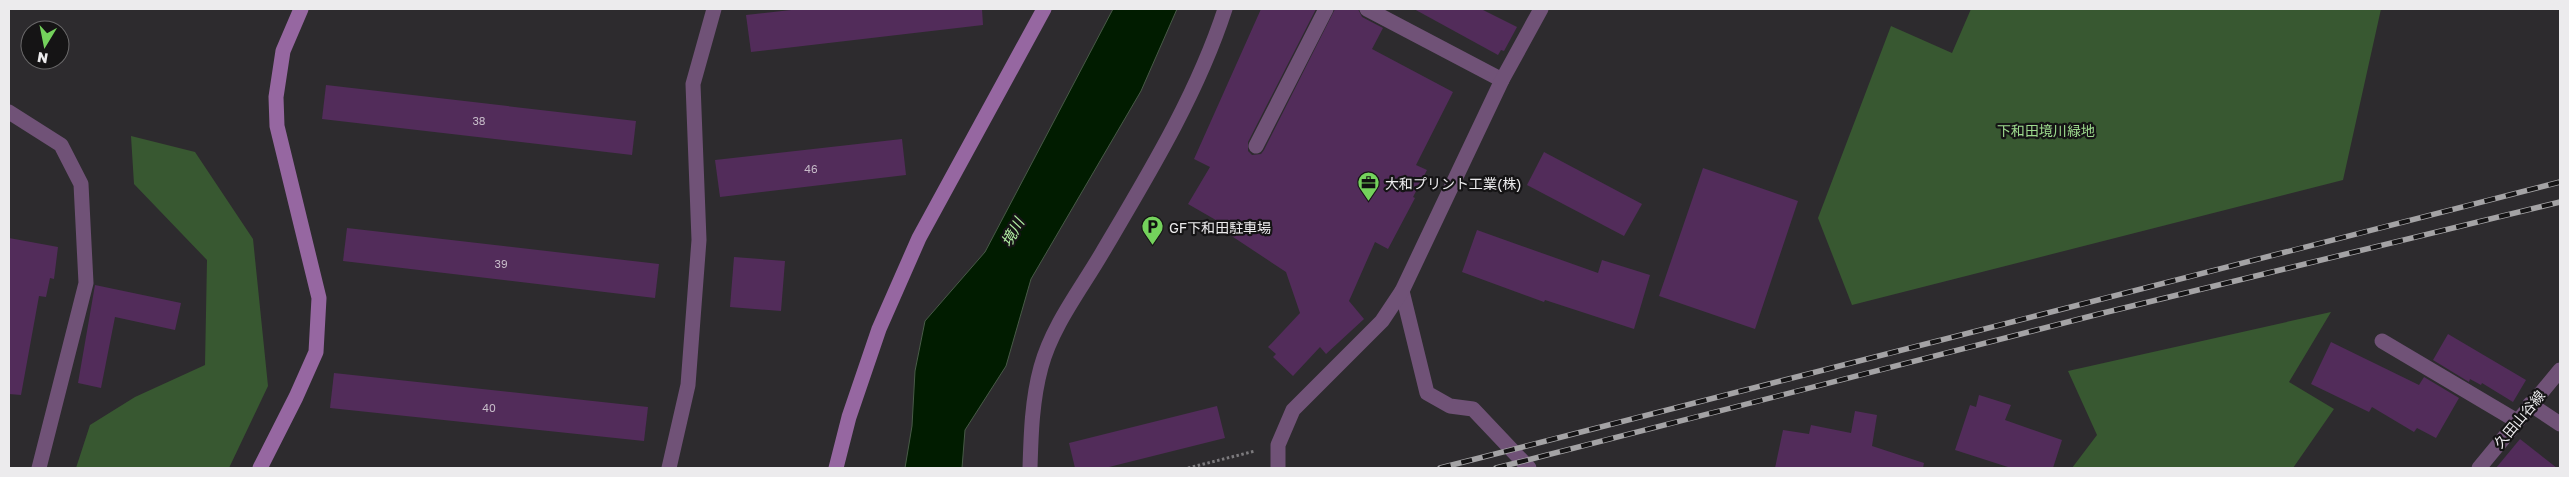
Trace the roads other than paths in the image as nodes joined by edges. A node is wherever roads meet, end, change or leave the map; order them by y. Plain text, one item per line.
1 (301, 9) edge
2 (714, 9) edge
3 (1044, 9) edge
4 (1225, 9) edge
5 (1326, 9) edge
6 (1368, 9) edge
7 (1541, 9) edge
8 (1502, 80) junction
9 (9, 112) edge
10 (1256, 146) dead end
11 (1402, 291) junction
12 (2382, 341) dead end
13 (2560, 370) edge
14 (2530, 404) junction
15 (2517, 421) junction
16 (2560, 424) edge
17 (39, 468) edge
18 (260, 468) edge
19 (669, 468) edge
20 (836, 468) edge
21 (1030, 468) edge
22 (1278, 468) edge
23 (1529, 468) edge
24 (2480, 468) edge

1 - 18 street
2 - 19 street
3 - 20 street
4 - 21 street
5 - 10 street
6 - 8 street
7 - 8 street
8 - 11 street
9 - 17 street
11 - 22 street
11 - 23 street
12 - 15 street
13 - 14 street, 久田山谷線
14 - 15 street, 久田山谷線
14 - 16 street
15 - 24 street, 久田山谷線

